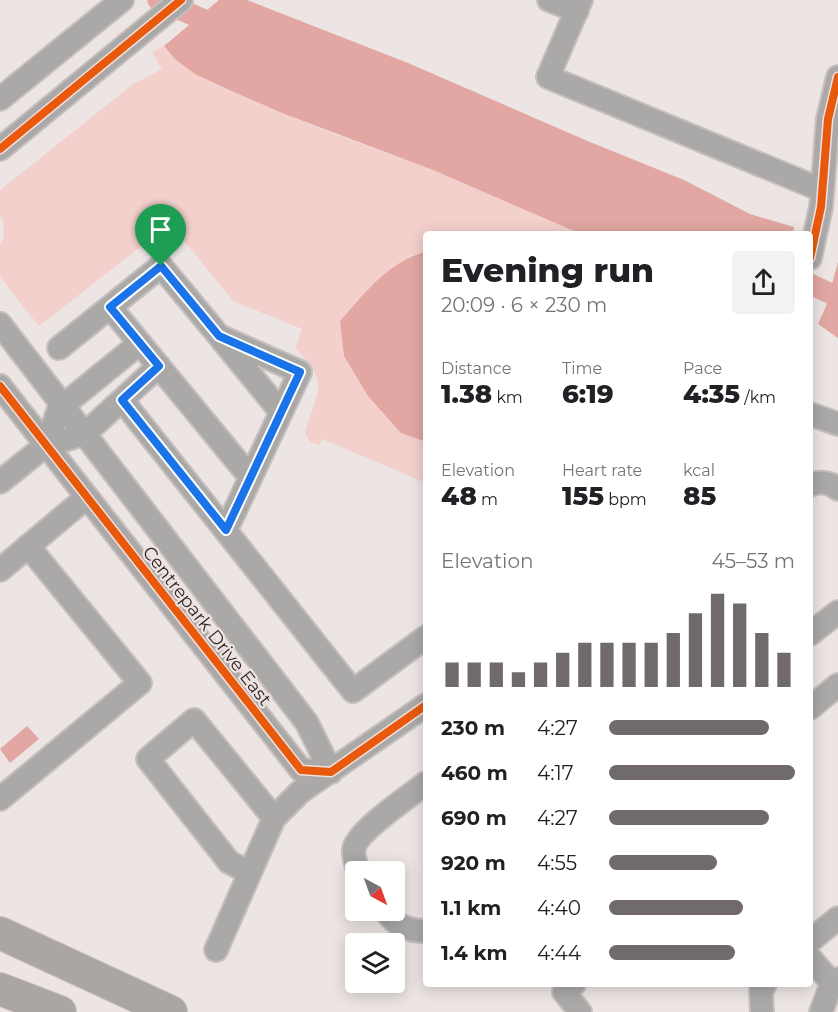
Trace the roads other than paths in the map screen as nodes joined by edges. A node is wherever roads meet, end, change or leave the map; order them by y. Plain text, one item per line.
1 (122, 0) edge
2 (181, 0) edge
3 (549, 0) edge
4 (579, 6) edge
5 (838, 77) edge
6 (0, 99) edge
7 (0, 149) edge
8 (822, 198) junction
9 (813, 243) edge
10 (110, 307) junction
11 (0, 324) edge
12 (219, 336) junction
13 (140, 343) junction
14 (59, 348) dead end
15 (159, 366) junction
16 (0, 386) edge
17 (122, 400) junction
18 (62, 405) junction
19 (281, 412) junction
20 (813, 415) edge
21 (838, 424) edge
22 (85, 432) junction
23 (46, 445) junction
24 (250, 477) junction
25 (0, 482) edge
26 (813, 483) edge
27 (838, 489) edge
28 (87, 497) junction
29 (226, 530) junction
30 (27, 546) junction
31 (0, 570) edge
32 (838, 612) edge
33 (813, 632) edge
34 (423, 639) edge
35 (838, 685) edge
36 (813, 706) edge
37 (423, 707) edge
38 (331, 772) junction
39 (423, 785) edge
40 (0, 799) edge
41 (274, 818) junction
42 (356, 861) edge
43 (250, 873) junction
44 (838, 918) edge
45 (393, 921) edge
46 (423, 931) edge
47 (0, 933) edge
48 (813, 938) edge
49 (216, 950) dead end
50 (813, 961) edge
51 (835, 981) edge
52 (565, 987) edge
53 (763, 987) edge
54 (0, 989) edge
55 (60, 1012) edge
56 (171, 1012) edge
57 (580, 1012) edge
58 (762, 1012) edge
59 (821, 1012) edge

1 - 6 street
2 - 7 street
3 - 4 street
4 - 8 street
5 - 8 street
8 - 9 street
10 - 12 street
10 - 13 street
10 - 14 street
11 - 18 street, Centrepark Drive East
12 - 19 street
12 - 19 street
13 - 15 street
13 - 18 street
15 - 17 street
15 - 24 street
16 - 23 street, Centrepark Drive East
17 - 22 street
17 - 29 street
18 - 22 street, Centrepark Drive East
18 - 23 street
19 - 24 street
20 - 21 street
22 - 23 street
22 - 38 street, Centrepark Drive East
23 - 25 street
23 - 28 street, Centrepark Drive East
24 - 29 street
26 - 27 street
28 - 30 street
28 - 38 street, Centrepark Drive East
29 - 34 street
30 - 31 street
30 - 40 street
32 - 33 street
35 - 36 street
37 - 38 street
38 - 41 street
39 - 42 street
41 - 43 street
41 - 43 street
43 - 49 street
44 - 48 street
45 - 46 street
47 - 56 highway
50 - 51 street
51 - 59 street
52 - 57 street
53 - 58 street
54 - 55 highway

